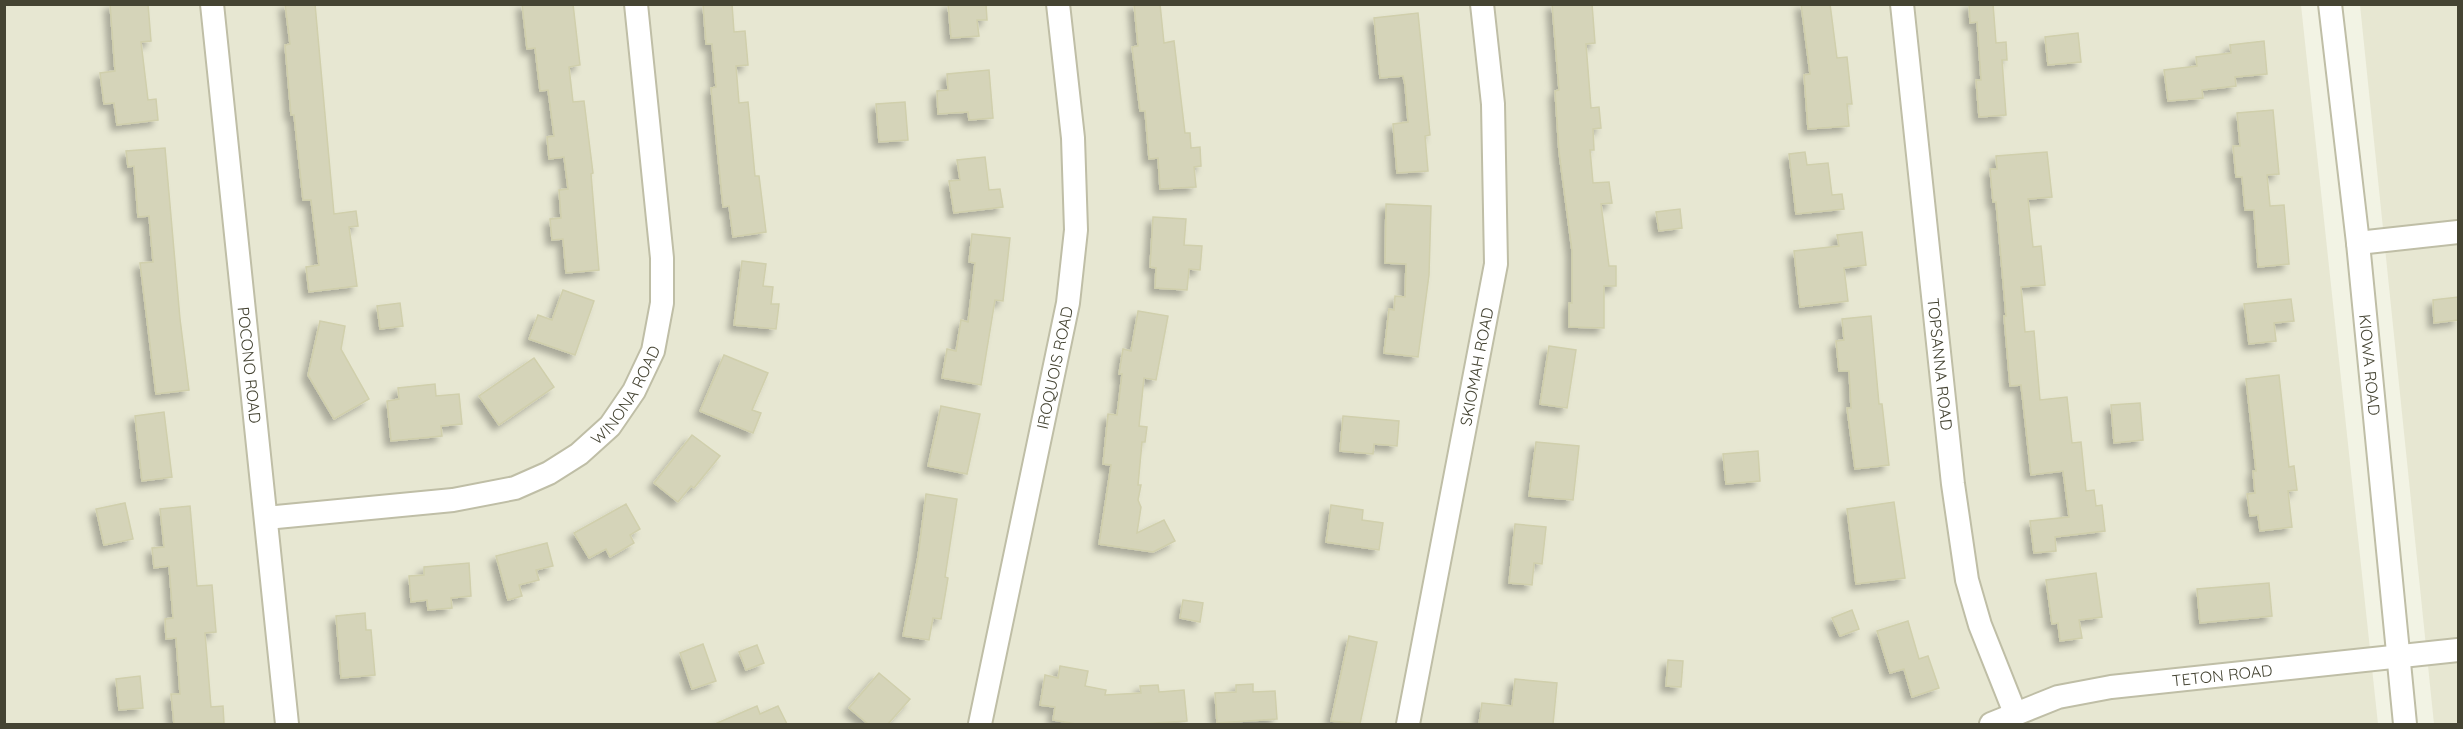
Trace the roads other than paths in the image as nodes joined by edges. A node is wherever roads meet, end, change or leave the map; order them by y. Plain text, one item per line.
1 (212, 4) edge
2 (636, 4) edge
3 (1058, 4) edge
4 (1482, 4) edge
5 (1902, 4) edge
6 (2330, 4) edge
7 (2458, 232) edge
8 (2358, 243) junction
9 (266, 518) junction
10 (2458, 650) edge
11 (2396, 657) junction
12 (2015, 713) junction
13 (287, 724) edge
14 (980, 724) edge
15 (1408, 724) edge
16 (1991, 724) edge
17 (2404, 724) edge

1 - 9 street, POCONO ROAD
2 - 9 street, WINONA ROAD
3 - 14 street, IROQUOIS ROAD
4 - 15 street, SKIOMAH ROAD
5 - 12 street, TOPSANNA ROAD
6 - 8 street, KIOWA ROAD
7 - 8 street
8 - 11 street, KIOWA ROAD
9 - 13 street, POCONO ROAD
10 - 11 street, TETON ROAD
11 - 12 street, TETON ROAD
11 - 17 street, KIOWA ROAD
12 - 16 street, TETON ROAD

